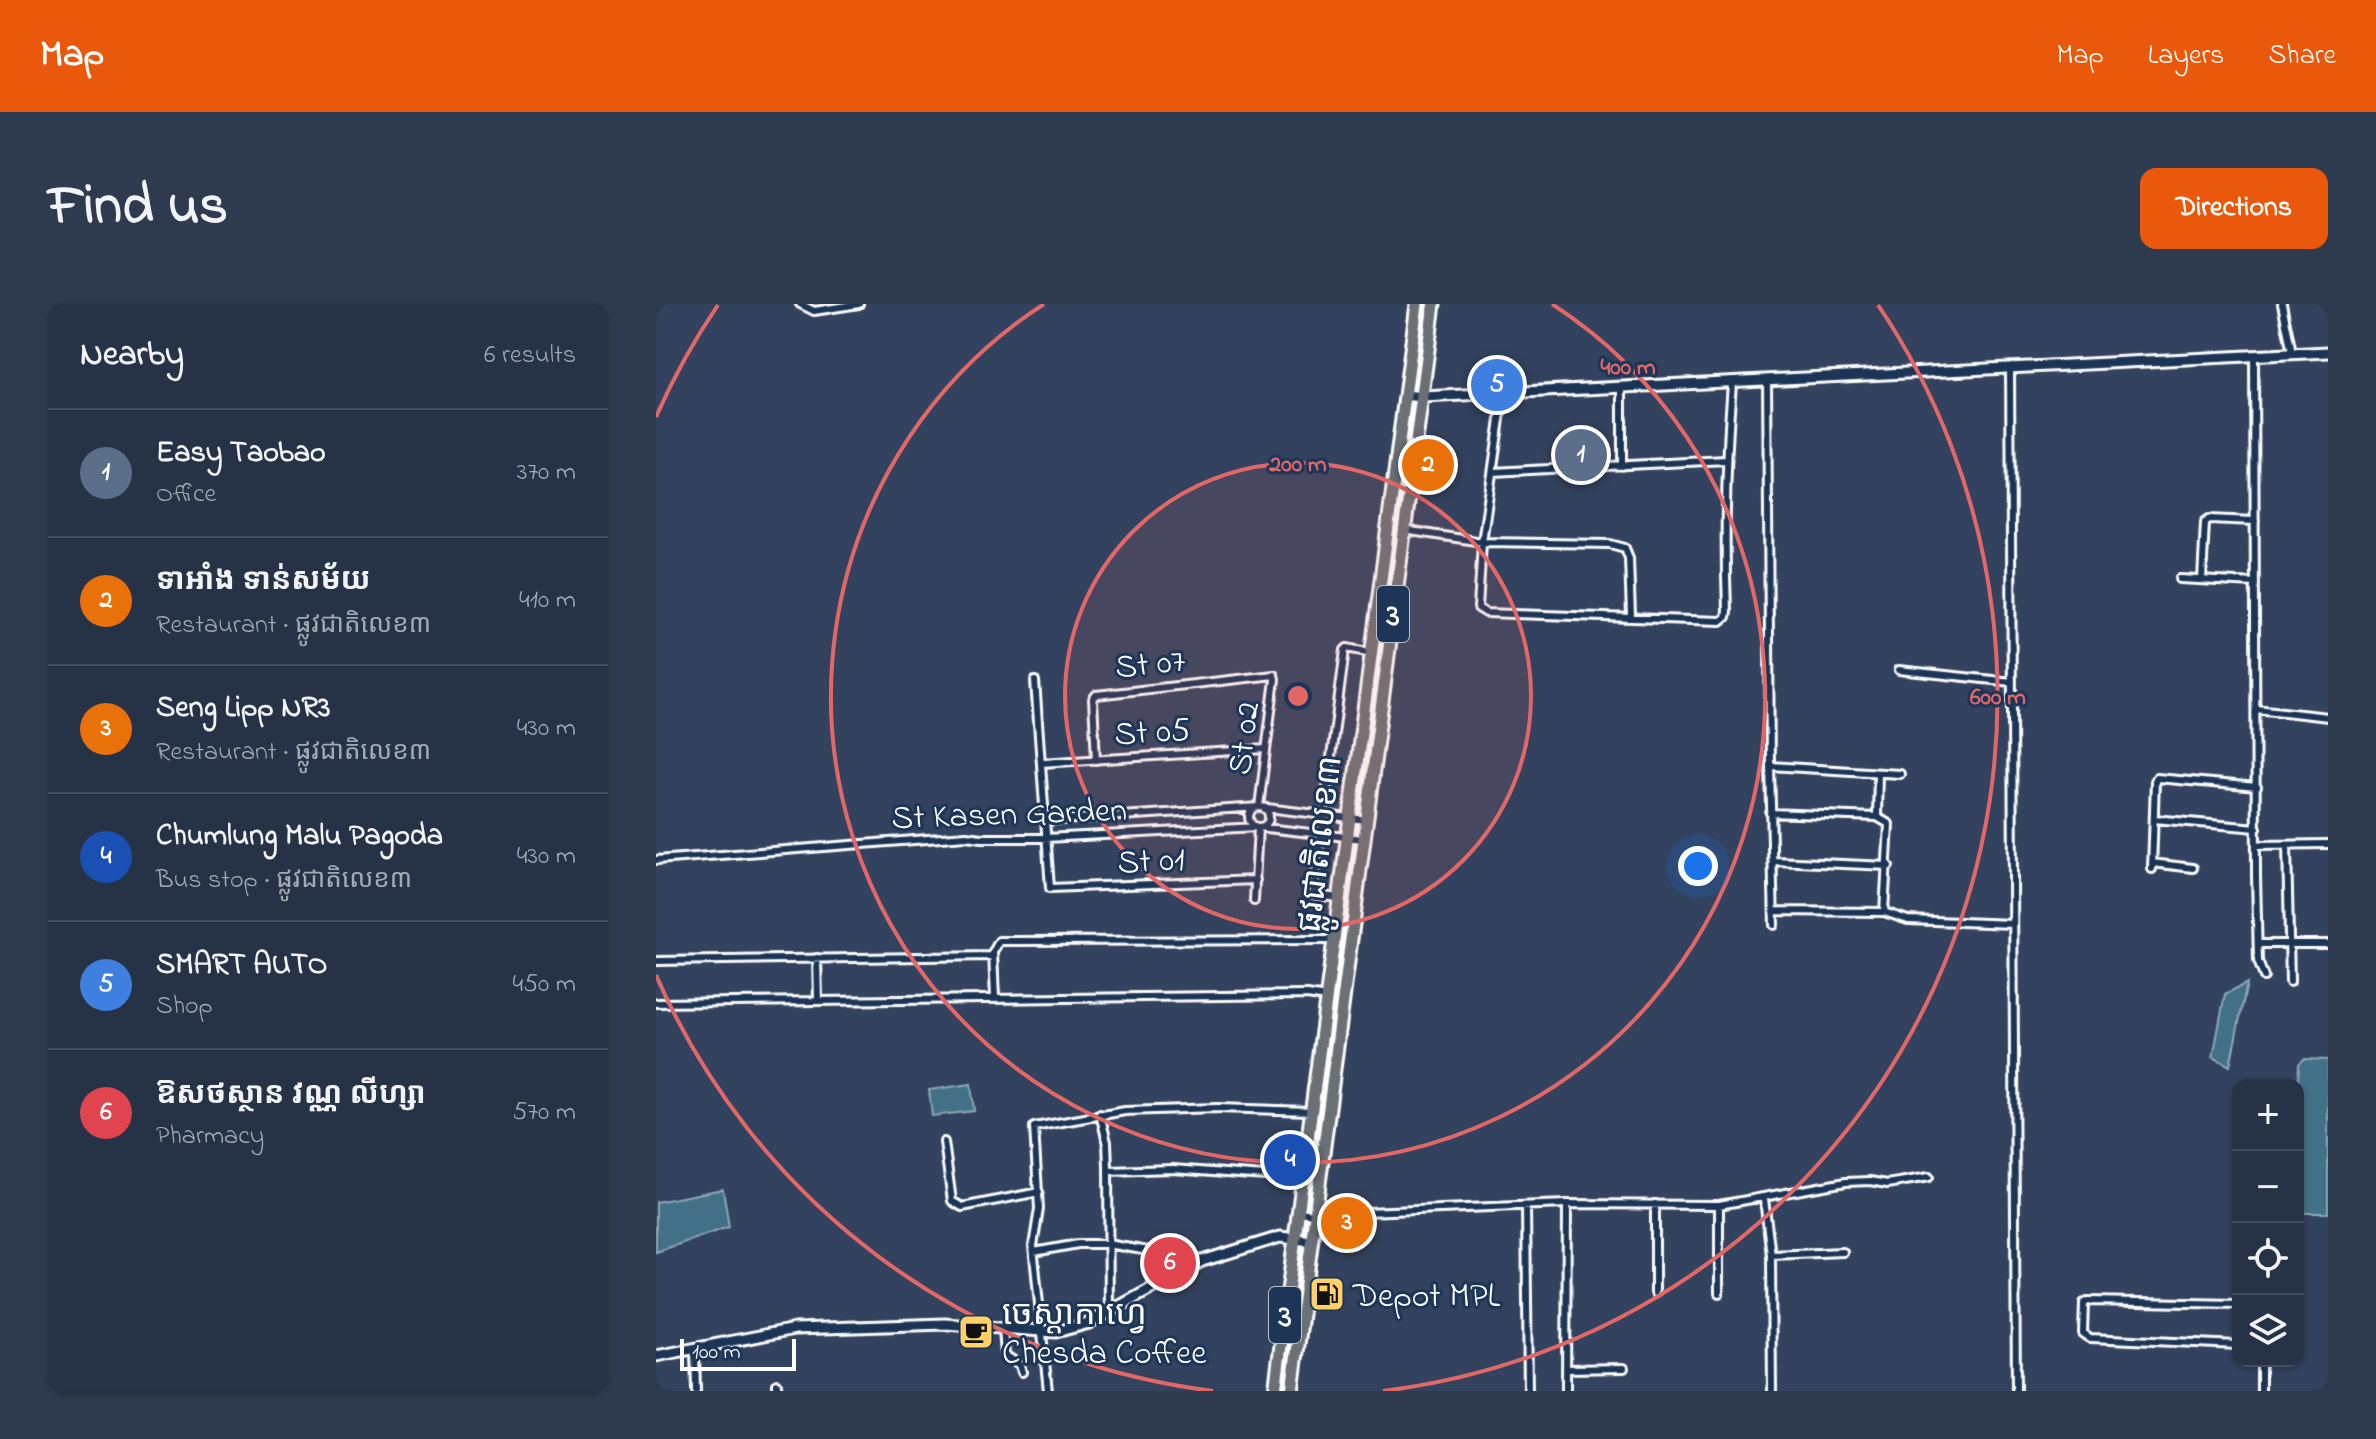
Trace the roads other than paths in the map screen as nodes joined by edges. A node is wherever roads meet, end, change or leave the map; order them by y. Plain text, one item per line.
1 (800, 304) edge
2 (859, 304) edge
3 (1417, 304) edge
4 (1434, 304) edge
5 (2282, 304) edge
6 (2328, 352) edge
7 (2292, 353) junction
8 (2254, 355) junction
9 (2010, 368) junction
10 (1767, 381) junction
11 (1732, 383) junction
12 (1622, 389) junction
13 (1504, 392) junction
14 (1405, 395) junction
15 (1422, 397) junction
16 (1726, 460) junction
17 (1622, 466) junction
18 (1493, 472) junction
19 (2255, 521) junction
20 (1404, 530) junction
21 (1482, 542) junction
22 (2180, 579) dead end
23 (2202, 580) junction
24 (2255, 583) junction
25 (1631, 616) junction
26 (1372, 653) junction
27 (1899, 670) dead end
28 (1275, 676) joint
29 (1035, 681) dead end
30 (2012, 682) junction
31 (2256, 709) junction
32 (2328, 717) edge
33 (1266, 749) junction
34 (1096, 760) junction
35 (1041, 763) junction
36 (1770, 766) junction
37 (1878, 773) junction
38 (1900, 774) dead end
39 (2257, 787) junction
40 (1259, 807) junction
41 (1770, 813) junction
42 (1322, 814) junction
43 (1877, 817) junction
44 (1350, 818) junction
45 (2154, 819) junction
46 (1366, 820) junction
47 (1044, 821) junction
48 (1258, 827) junction
49 (2257, 828) junction
50 (1320, 834) junction
51 (1045, 838) junction
52 (1347, 838) junction
53 (1363, 839) junction
54 (2328, 844) edge
55 (2257, 845) junction
56 (2287, 845) junction
57 (656, 860) edge
58 (1774, 861) junction
59 (1889, 866) junction
60 (2193, 868) dead end
61 (1256, 880) junction
62 (1340, 898) junction
63 (1254, 901) dead end
64 (1774, 911) junction
65 (1884, 912) junction
66 (2013, 924) junction
67 (1774, 925) dead end
68 (1334, 940) junction
69 (2258, 944) junction
70 (2289, 944) junction
71 (2328, 944) edge
72 (993, 956) junction
73 (817, 958) junction
74 (656, 961) edge
75 (2264, 977) dead end
76 (2290, 982) dead end
77 (1327, 998) junction
78 (995, 999) junction
79 (818, 1000) junction
80 (656, 1003) edge
81 (1312, 1112) junction
82 (1100, 1114) junction
83 (944, 1142) dead end
84 (1108, 1171) junction
85 (1929, 1177) dead end
86 (1303, 1179) junction
87 (1039, 1192) junction
88 (1764, 1199) junction
89 (1567, 1204) junction
90 (1655, 1204) junction
91 (1719, 1205) junction
92 (1526, 1206) junction
93 (1298, 1212) junction
94 (1315, 1214) junction
95 (1295, 1239) junction
96 (1311, 1241) junction
97 (1108, 1244) junction
98 (1034, 1252) junction
99 (1843, 1252) dead end
100 (1771, 1255) junction
101 (1202, 1261) junction
102 (1655, 1293) dead end
103 (1719, 1293) dead end
104 (2232, 1304) edge
105 (1109, 1311) junction
106 (1003, 1328) junction
107 (1043, 1331) junction
108 (2232, 1345) edge
109 (695, 1348) junction
110 (656, 1356) edge
111 (2261, 1367) edge
112 (1624, 1368) dead end
113 (1566, 1369) junction
114 (1022, 1372) dead end
115 (696, 1391) edge
116 (1048, 1391) edge
117 (1275, 1391) edge
118 (1292, 1391) edge
119 (1528, 1391) edge
120 (1566, 1391) edge
121 (1772, 1391) edge
122 (2016, 1391) edge
123 (2261, 1391) edge

1 - 2 street
3 - 14 highway, ផ្លូវជាតិលេខ៣ / 3
4 - 15 highway, ផ្លូវជាតិលេខ៣ / 3
5 - 7 street
6 - 7 street
7 - 8 street
8 - 9 street
8 - 19 street
9 - 10 street
9 - 30 street
10 - 11 street
10 - 36 street
11 - 12 street
11 - 16 street
12 - 13 street
12 - 17 street
13 - 15 street
13 - 18 street
14 - 15 street
14 - 26 highway, ផ្លូវជាតិលេខ៣ / 3
15 - 20 highway, ផ្លូវជាតិលេខ៣ / 3
16 - 17 street
16 - 25 street
17 - 18 street
18 - 21 street
19 - 23 street
19 - 24 street
20 - 21 street
20 - 46 highway, ផ្លូវជាតិលេខ៣ / 3
21 - 25 street
21 - 25 street
22 - 23 street
23 - 24 street
24 - 31 street
26 - 42 street
26 - 44 highway, ផ្លូវជាតិលេខ៣ / 3
27 - 30 street
28 - 33 street, St 02
28 - 34 street, St 07
29 - 35 street
30 - 66 street
31 - 32 street
31 - 39 street
33 - 34 street, St 05
33 - 40 street, St 02
34 - 35 street, St 05
35 - 47 street
36 - 37 street
36 - 41 street
37 - 38 street
37 - 43 street
39 - 45 street
39 - 49 street
40 - 42 street, St Kasen Garden
40 - 47 street, St Kasen Garden
40 - 48 street
40 - 48 street
41 - 43 street
41 - 58 street
42 - 44 street, St Kasen Garden
42 - 50 street
43 - 59 street
44 - 46 street, St Kasen Garden
44 - 52 highway, ផ្លូវជាតិលេខ៣ / 3
45 - 49 street
45 - 60 street
46 - 53 highway, ផ្លូវជាតិលេខ៣ / 3
47 - 51 street
48 - 50 street, St Kasen Garden
48 - 51 street, St Kasen Garden
48 - 61 street, St 02
49 - 55 street
50 - 52 street, St Kasen Garden
50 - 62 street
51 - 57 street, St Kasen Garden
51 - 61 street, St 01
52 - 53 street, St Kasen Garden
52 - 62 highway, ផ្លូវជាតិលេខ៣ / 3
53 - 94 highway, ផ្លូវជាតិលេខ៣ / 3
54 - 56 street
55 - 56 street
55 - 69 street
56 - 70 street
58 - 59 street
58 - 64 street
59 - 65 street
61 - 63 street, St 02
62 - 68 highway, ផ្លូវជាតិលេខ៣ / 3
64 - 65 street
64 - 67 street
65 - 66 street
66 - 122 street
68 - 72 street
68 - 77 highway, ផ្លូវជាតិលេខ៣ / 3
69 - 70 street
69 - 75 street
70 - 71 street
70 - 76 street
72 - 73 street
72 - 78 street
73 - 74 street
73 - 79 street
77 - 78 street
77 - 81 highway, ផ្លូវជាតិលេខ៣ / 3
78 - 79 street
79 - 80 street
81 - 82 street
81 - 86 highway, ផ្លូវជាតិលេខ៣ / 3
82 - 84 street
82 - 87 street
83 - 87 street
84 - 86 street
84 - 97 street
85 - 88 street
86 - 93 highway, ផ្លូវជាតិលេខ៣ / 3
87 - 98 street
88 - 91 street
88 - 100 street
89 - 90 street
89 - 92 street
89 - 113 street
90 - 91 street
90 - 102 street
91 - 103 street
92 - 94 street
92 - 119 street
93 - 94 street
93 - 95 highway, ផ្លូវជាតិលេខ៣ / 3
94 - 96 highway, ផ្លូវជាតិលេខ៣ / 3
95 - 96 street
95 - 101 street
95 - 117 highway, ផ្លូវជាតិលេខ៣ / 3
96 - 118 highway, ផ្លូវជាតិលេខ៣ / 3
97 - 98 street
97 - 101 street
97 - 105 street
98 - 107 street
99 - 100 street
100 - 121 street
101 - 105 street
104 - 108 street
105 - 107 street
106 - 107 street
106 - 109 street
106 - 114 street
107 - 116 street
109 - 110 street
109 - 115 street
111 - 123 street
112 - 113 street
113 - 120 street

